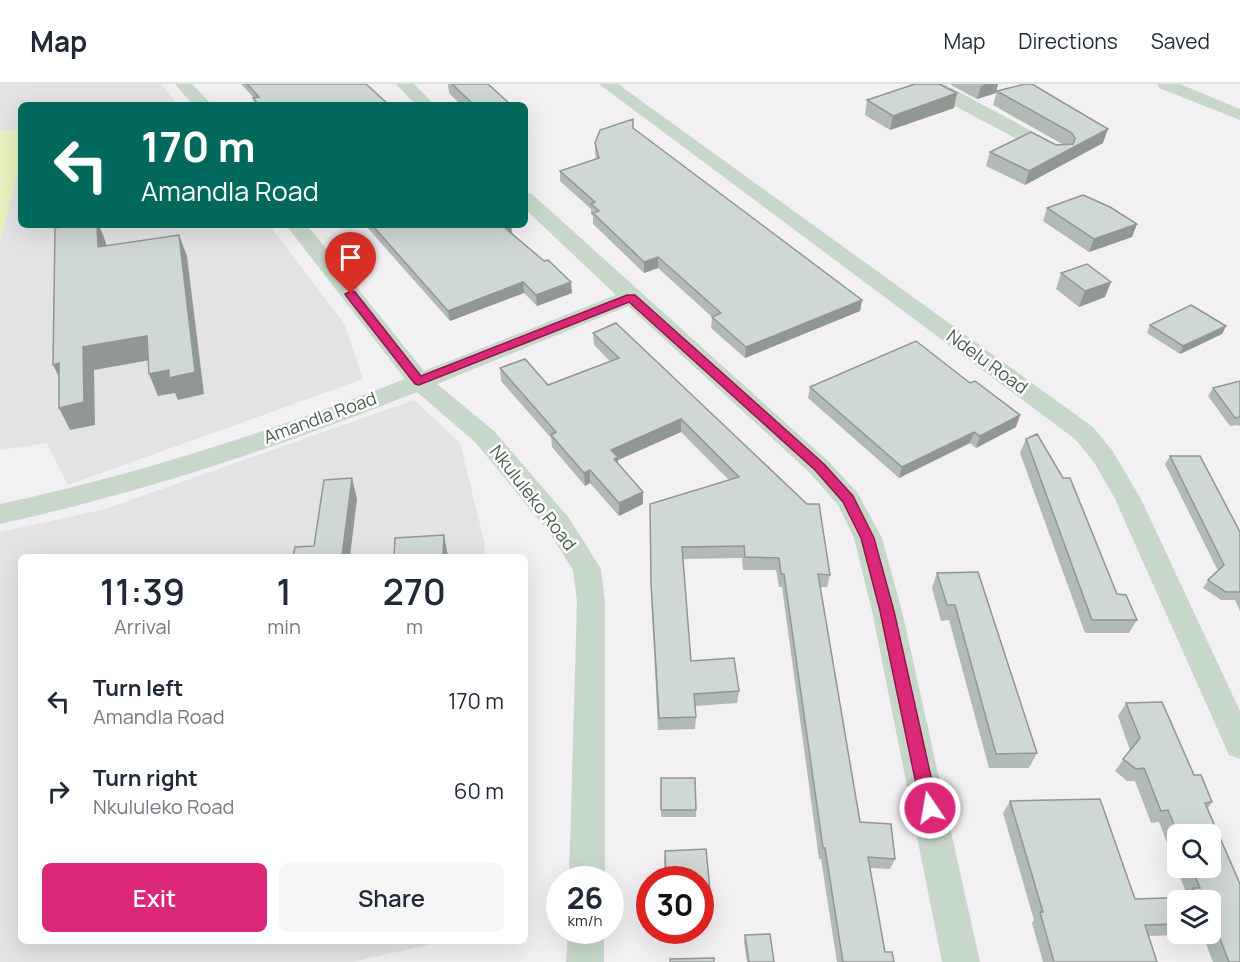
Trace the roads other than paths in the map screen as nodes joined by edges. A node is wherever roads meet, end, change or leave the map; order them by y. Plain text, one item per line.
1 (183, 84) edge
2 (404, 84) edge
3 (607, 84) edge
4 (934, 84) edge
5 (1165, 84) edge
6 (1187, 89) edge
7 (201, 102) edge
8 (423, 102) edge
9 (1240, 115) edge
10 (1059, 153) edge
11 (528, 201) edge
12 (298, 228) edge
13 (631, 297) junction
14 (419, 381) junction
15 (0, 514) edge
16 (1240, 745) edge
17 (586, 866) edge
18 (586, 944) edge
19 (585, 962) edge
20 (961, 962) edge

1 - 7 street
2 - 8 street
3 - 16 street, Ndelu Road
4 - 10 street
5 - 6 street
6 - 9 street
11 - 13 street
12 - 14 street, Nkululeko Road
13 - 14 street, Amandla Road
13 - 20 street
14 - 15 street, Amandla Road
14 - 17 street, Nkululeko Road
18 - 19 street

